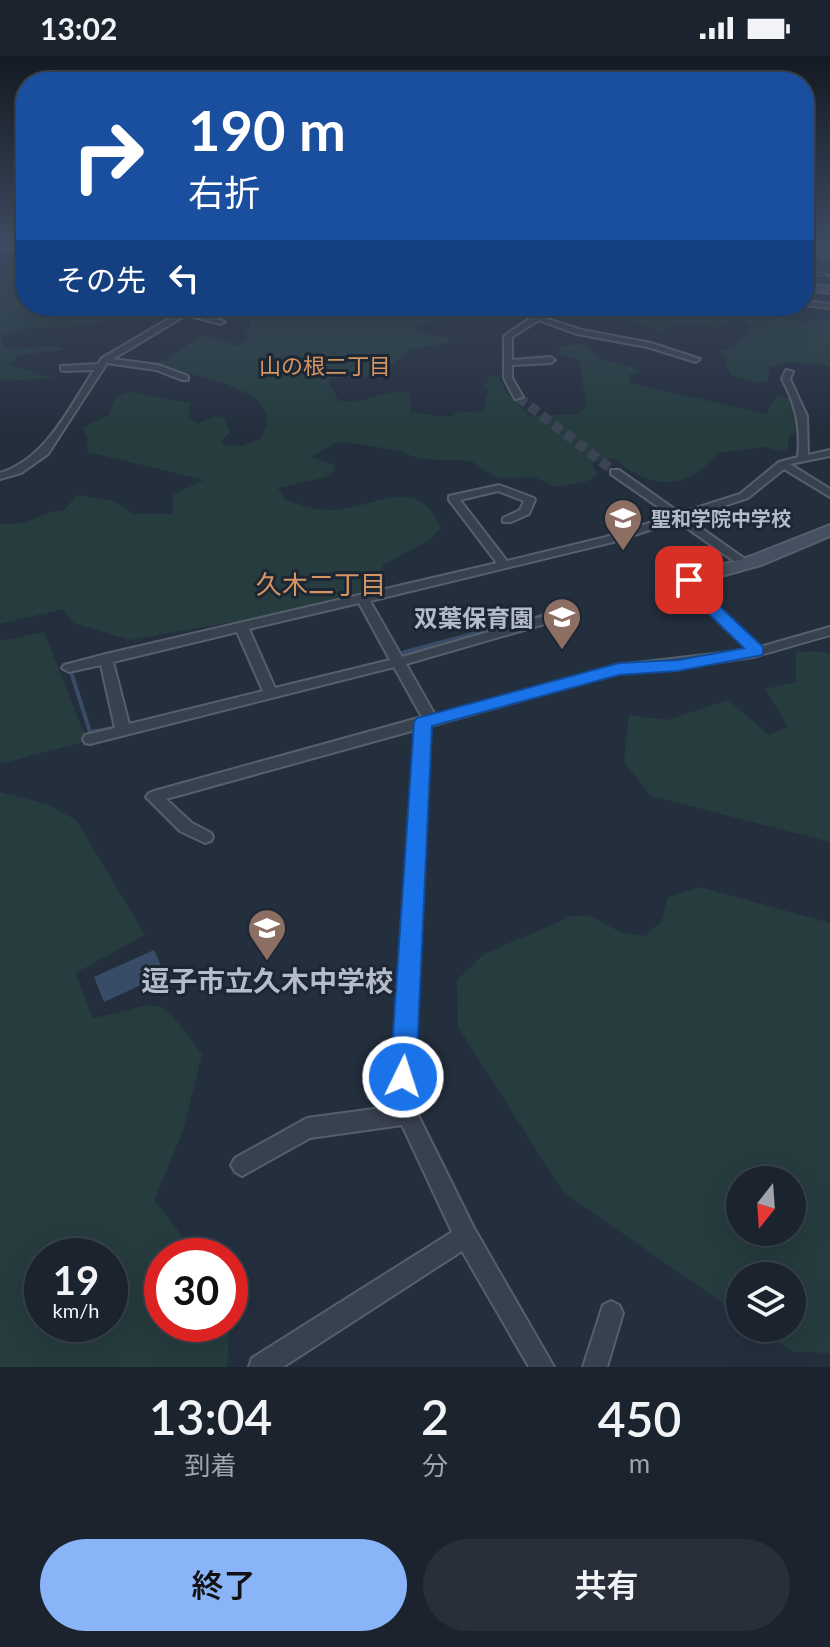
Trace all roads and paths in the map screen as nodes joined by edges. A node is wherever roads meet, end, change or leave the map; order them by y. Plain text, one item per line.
1 (179, 316) edge
2 (205, 316) edge
3 (538, 317) joint
4 (221, 322) dead end
5 (696, 359) dead end
6 (551, 360) dead end
7 (507, 363) junction
8 (101, 364) junction
9 (64, 368) dead end
10 (789, 372) dead end
11 (185, 378) dead end
12 (518, 397) tunnel mouth
13 (830, 453) edge
14 (803, 457) junction
15 (783, 464) junction
16 (615, 472) tunnel mouth
17 (0, 476) edge
18 (830, 479) edge
19 (814, 484) junction
20 (830, 494) edge
21 (677, 518) junction
22 (507, 520) dead end
23 (830, 530) edge
24 (745, 564) junction
25 (504, 565) junction
26 (689, 580) joint
27 (362, 598) junction
28 (565, 614) dead end
29 (241, 626) junction
30 (830, 631) edge
31 (757, 651) junction
32 (106, 658) junction
33 (396, 659) junction
34 (69, 668) dead end
35 (270, 692) junction
36 (427, 721) junction
37 (123, 728) junction
38 (90, 739) dead end
39 (205, 837) dead end
40 (407, 1114) junction
41 (242, 1165) dead end
42 (466, 1236) junction
43 (611, 1313) dead end
44 (261, 1367) edge
45 (542, 1367) edge
46 (595, 1367) edge

1 - 8 street
2 - 4 street
3 - 5 street
3 - 7 street
6 - 7 street
7 - 12 street
8 - 9 street
8 - 11 street
8 - 17 street
10 - 14 street
13 - 14 street
14 - 15 street
15 - 19 street
15 - 21 street
16 - 21 street
18 - 19 street
19 - 20 street
21 - 24 street
21 - 25 street
22 - 25 street
23 - 24 street
24 - 26 street
25 - 27 street
26 - 31 street
27 - 29 street
27 - 33 street
28 - 33 street
29 - 32 street
29 - 35 street
30 - 31 street
31 - 36 street
32 - 34 street
32 - 37 street
33 - 35 street
33 - 36 street
35 - 37 street
36 - 39 street
36 - 40 street
37 - 38 street
40 - 41 street
40 - 42 street
42 - 44 street
42 - 45 street
43 - 46 street

